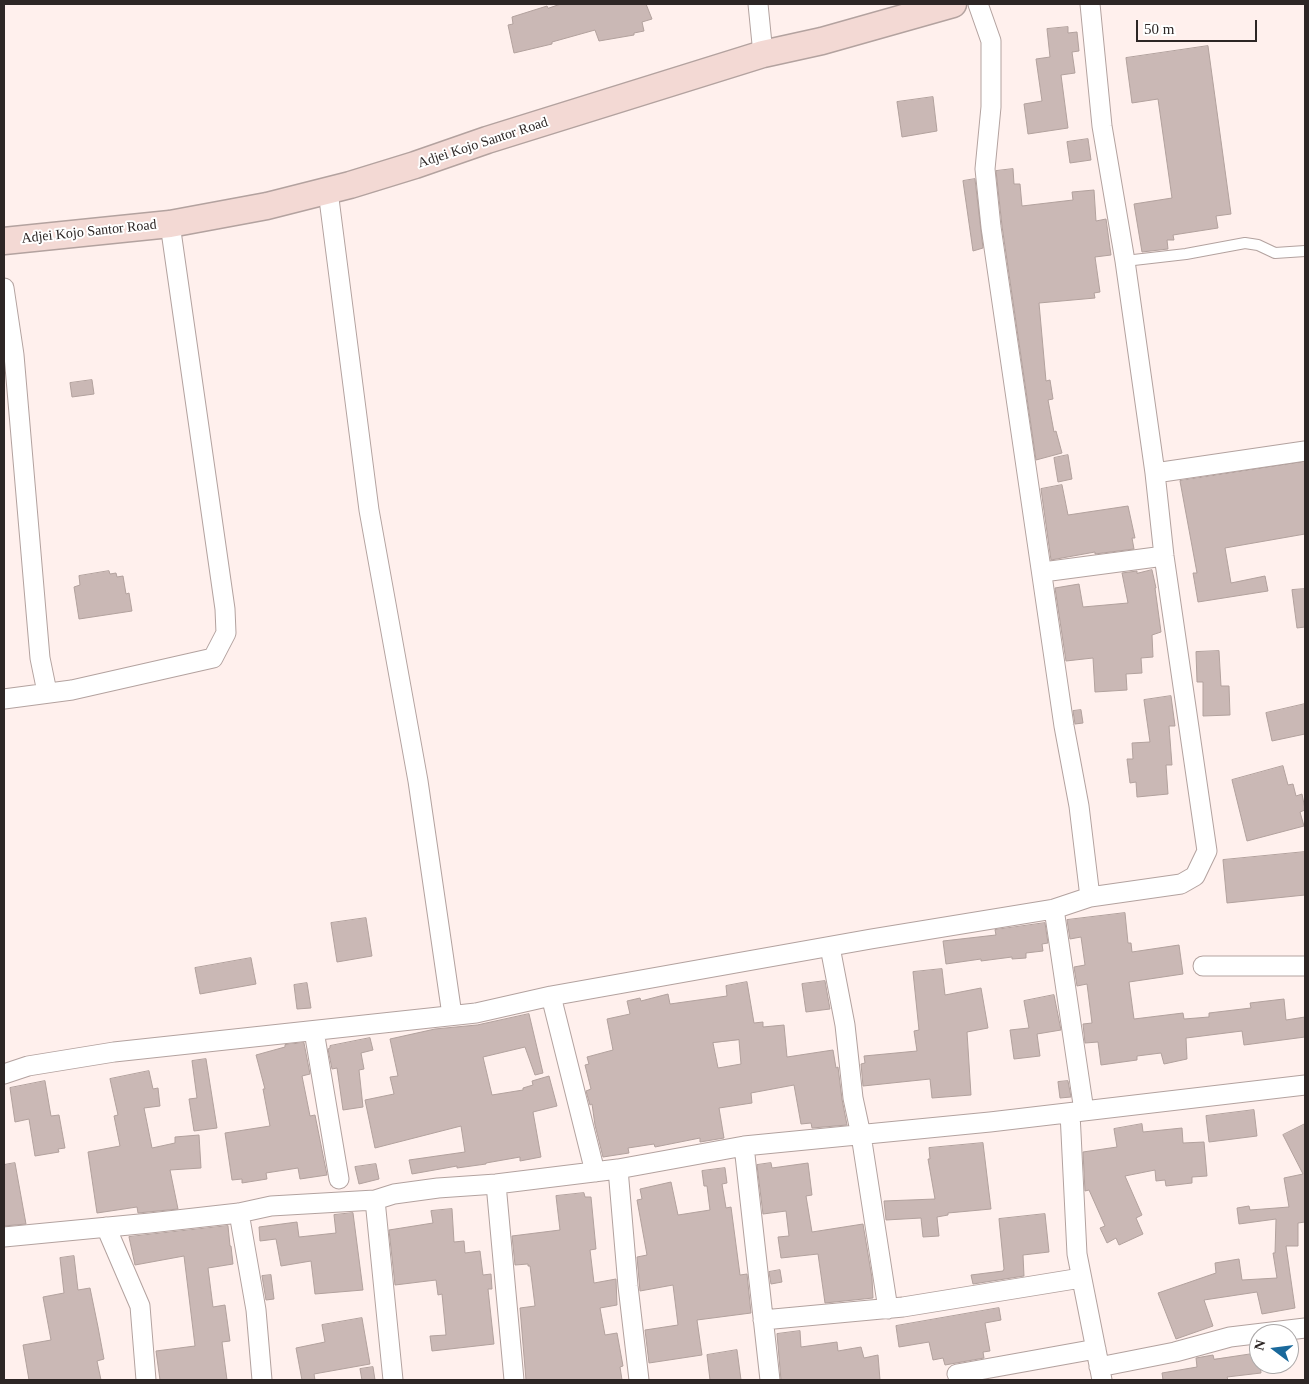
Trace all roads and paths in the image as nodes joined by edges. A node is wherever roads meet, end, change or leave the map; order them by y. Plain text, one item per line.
1 (758, 4) edge
2 (953, 4) edge
3 (978, 4) edge
4 (1090, 4) edge
5 (763, 54) junction
6 (328, 191) junction
7 (170, 224) junction
8 (4, 241) edge
9 (1305, 250) edge
10 (1125, 261) junction
11 (4, 288) edge
12 (1305, 451) edge
13 (1155, 474) junction
14 (1164, 556) junction
15 (1043, 572) junction
16 (47, 692) junction
17 (4, 699) edge
18 (1090, 897) junction
19 (1054, 909) junction
20 (830, 947) junction
21 (1203, 966) dead end
22 (1305, 966) edge
23 (551, 996) junction
24 (452, 1015) junction
25 (314, 1031) junction
26 (4, 1074) edge
27 (1305, 1085) edge
28 (1077, 1112) junction
29 (861, 1135) junction
30 (744, 1146) junction
31 (618, 1169) junction
32 (595, 1172) junction
33 (339, 1179) dead end
34 (496, 1184) junction
35 (375, 1200) junction
36 (239, 1212) junction
37 (106, 1227) junction
38 (4, 1237) edge
39 (1081, 1278) junction
40 (888, 1309) junction
41 (763, 1320) junction
42 (1305, 1328) edge
43 (1099, 1365) edge
44 (957, 1374) dead end
45 (146, 1380) edge
46 (262, 1380) edge
47 (393, 1380) edge
48 (514, 1380) edge
49 (639, 1380) edge
50 (770, 1380) edge

1 - 5 street
2 - 5 street, Adjei Kojo Santor Road
3 - 15 street
4 - 10 street
5 - 6 street, Adjei Kojo Santor Road
6 - 7 street, Adjei Kojo Santor Road
6 - 24 street
7 - 8 street, Adjei Kojo Santor Road
7 - 16 street
9 - 10 lane
10 - 13 street
11 - 16 street
12 - 13 street
13 - 14 street
14 - 15 street
14 - 18 street
15 - 18 street
16 - 17 street
18 - 19 street
19 - 20 street
19 - 28 street
20 - 23 street
20 - 29 street
21 - 22 street
23 - 24 street
23 - 32 street
24 - 25 street
25 - 26 street
25 - 33 street
27 - 28 street
28 - 29 street
28 - 39 street
29 - 30 street
29 - 40 street
30 - 31 street
30 - 41 street
31 - 32 street
31 - 49 street
32 - 34 street
34 - 35 street
34 - 48 street
35 - 36 street
35 - 47 street
36 - 37 street
36 - 46 street
37 - 38 street
37 - 45 street
39 - 40 street
39 - 43 street
40 - 41 street
41 - 50 street
42 - 43 street
43 - 44 street

